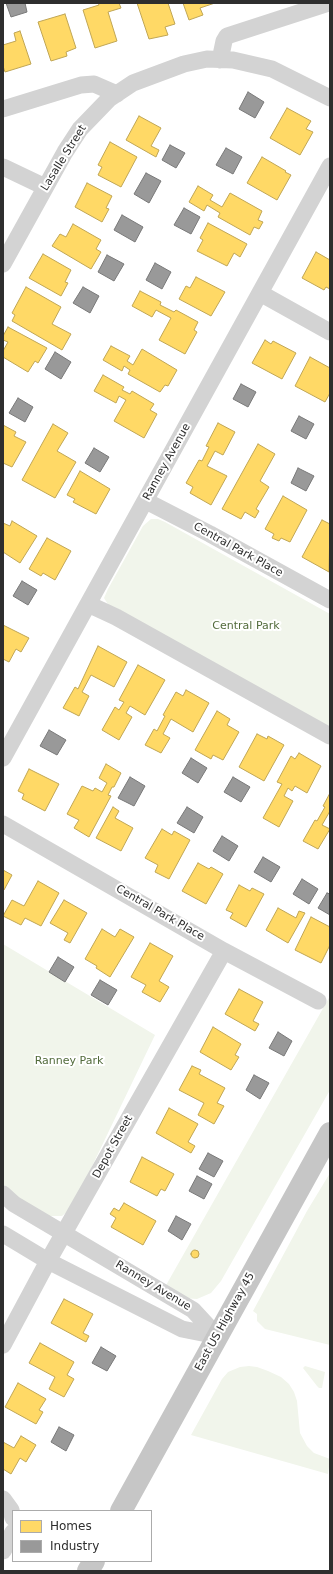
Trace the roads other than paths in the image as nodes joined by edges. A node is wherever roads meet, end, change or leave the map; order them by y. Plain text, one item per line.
1 (329, 3) edge
2 (220, 60) junction
3 (117, 94) junction
4 (330, 98) edge
5 (3, 109) edge
6 (330, 166) edge
7 (3, 167) edge
8 (46, 187) junction
9 (3, 264) edge
10 (260, 293) junction
11 (330, 332) edge
12 (146, 501) junction
13 (330, 600) edge
14 (88, 604) junction
15 (330, 736) edge
16 (3, 758) edge
17 (3, 824) edge
18 (224, 951) junction
19 (318, 1001) dead end
20 (330, 1133) edge
21 (3, 1194) edge
22 (64, 1233) junction
23 (3, 1234) edge
24 (48, 1261) junction
25 (217, 1336) junction
26 (3, 1345) edge
27 (3, 1499) edge
28 (122, 1510) edge
29 (12, 1514) edge
30 (12, 1534) edge
31 (3, 1551) edge
32 (93, 1562) edge
33 (88, 1571) edge

1 - 2 street
2 - 3 street, Lasalle Street
2 - 4 street, Lasalle Street
3 - 5 street
3 - 8 street, Lasalle Street
6 - 10 street, Ranney Avenue
7 - 8 street
8 - 9 street, Lasalle Street
10 - 11 street
10 - 12 street, Ranney Avenue
12 - 13 street, Central Park Place
12 - 14 street, Ranney Avenue
14 - 15 street
14 - 16 street, Ranney Avenue
17 - 18 street, Central Park Place
18 - 19 street, Central Park Place
18 - 22 street, Depot Street
20 - 25 main road, East US Highway 45
21 - 22 street, Ranney Avenue
22 - 24 street, Depot Street
22 - 25 street, Ranney Avenue
23 - 24 street, Ranney Avenue
24 - 25 street, Ranney Avenue
24 - 26 street, Depot Street
25 - 28 main road, East US Highway 45
27 - 29 street
30 - 31 street
32 - 33 main road

